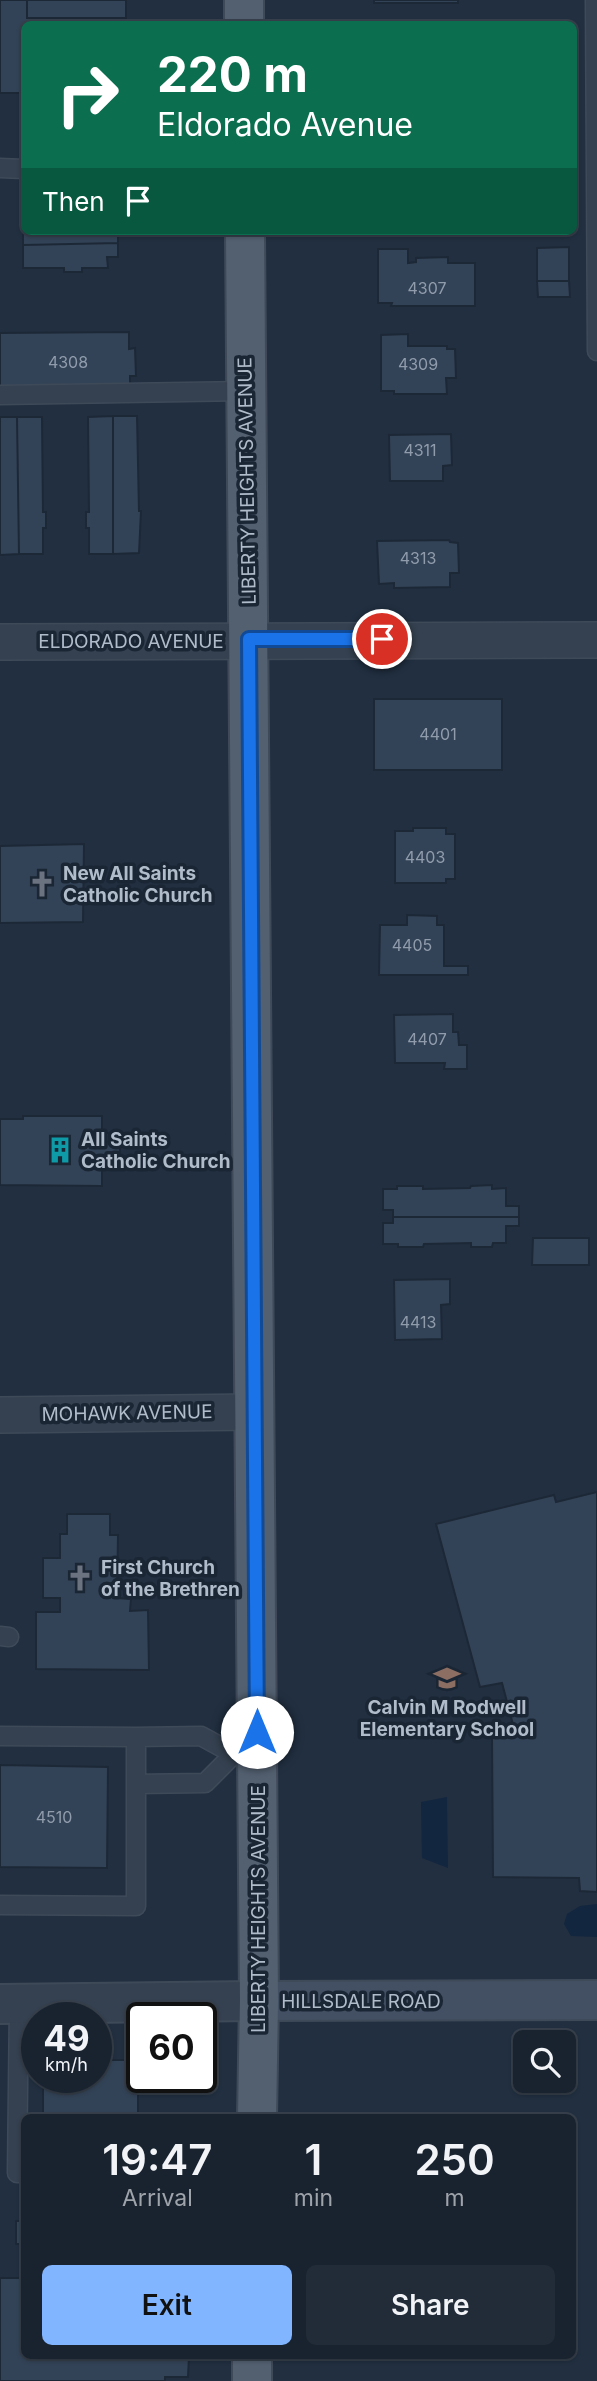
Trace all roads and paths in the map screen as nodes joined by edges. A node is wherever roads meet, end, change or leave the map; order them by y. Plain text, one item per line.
1 (244, 0) edge
2 (594, 0) edge
3 (244, 21) edge
4 (0, 168) edge
5 (21, 169) edge
6 (245, 235) edge
7 (597, 351) edge
8 (247, 391) junction
9 (0, 395) edge
10 (249, 639) junction
11 (597, 640) edge
12 (0, 642) edge
13 (255, 1412) junction
14 (0, 1415) edge
15 (0, 1736) edge
16 (136, 1737) junction
17 (245, 1754) junction
18 (136, 1784) junction
19 (0, 1905) edge
20 (597, 2000) edge
21 (259, 2001) junction
22 (9, 2003) edge
23 (257, 2114) edge
24 (21, 2173) edge
25 (252, 2359) edge
26 (251, 2381) edge

1 - 3 main road
2 - 7 lane
4 - 5 lane
6 - 8 main road, LIBERTY HEIGHTS AVENUE
8 - 9 lane
8 - 10 main road, LIBERTY HEIGHTS AVENUE
10 - 11 street, ELDORADO AVENUE
10 - 12 street, ELDORADO AVENUE
10 - 13 main road, LIBERTY HEIGHTS AVENUE
13 - 14 street, MOHAWK AVENUE
13 - 17 main road, LIBERTY HEIGHTS AVENUE
15 - 16 lane
16 - 17 lane
16 - 18 lane
17 - 18 lane
17 - 21 main road, LIBERTY HEIGHTS AVENUE
18 - 19 lane
20 - 21 main road, HILLSDALE ROAD
21 - 22 street, HILLSDALE ROAD
21 - 23 main road, LIBERTY HEIGHTS AVENUE
22 - 24 lane
25 - 26 main road

